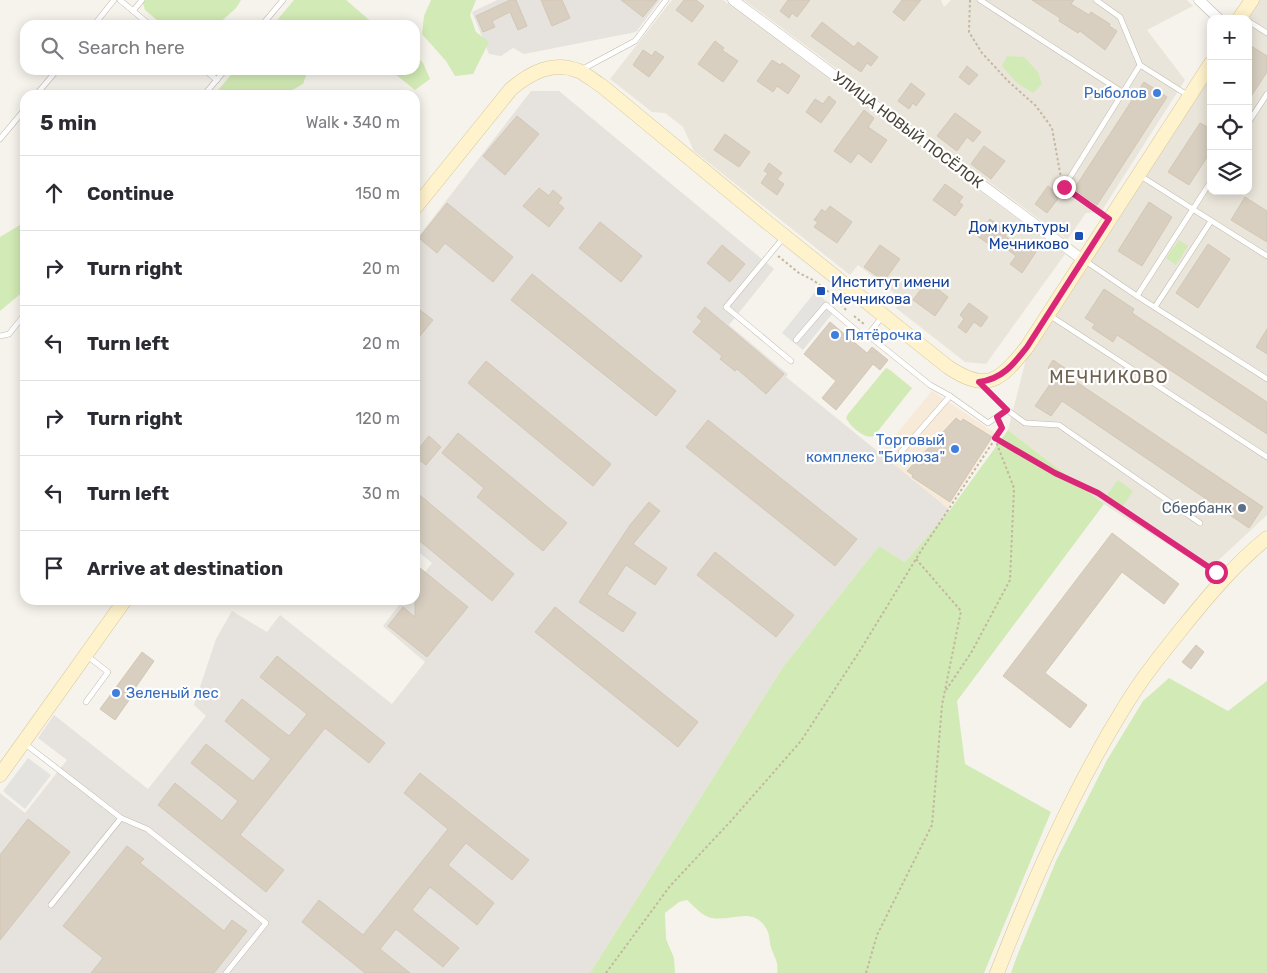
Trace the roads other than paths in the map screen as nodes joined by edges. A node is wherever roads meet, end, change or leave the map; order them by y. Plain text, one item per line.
1 (114, 0) edge
2 (120, 0) edge
3 (142, 0) edge
4 (283, 0) edge
5 (666, 0) edge
6 (733, 0) edge
7 (980, 0) edge
8 (1096, 0) edge
9 (1199, 0) edge
10 (1252, 0) edge
11 (133, 11) junction
12 (1215, 15) edge
13 (1246, 15) edge
14 (98, 20) edge
15 (144, 20) edge
16 (266, 20) edge
17 (1252, 24) edge
18 (1267, 33) edge
19 (1140, 65) junction
20 (1207, 69) edge
21 (578, 71) junction
22 (53, 75) edge
23 (211, 75) edge
24 (221, 75) edge
25 (217, 80) junction
26 (40, 90) edge
27 (208, 90) edge
28 (1122, 92) junction
29 (1267, 94) edge
30 (1189, 96) junction
31 (1265, 102) edge
32 (20, 114) edge
33 (1252, 118) edge
34 (0, 139) edge
35 (1138, 175) junction
36 (1207, 187) edge
37 (420, 202) edge
38 (1192, 209) junction
39 (1109, 219) junction
40 (1211, 221) junction
41 (784, 236) junction
42 (1267, 256) edge
43 (1083, 260) junction
44 (1137, 296) junction
45 (1155, 308) junction
46 (1048, 314) junction
47 (883, 316) junction
48 (20, 320) edge
49 (870, 333) junction
50 (0, 336) edge
51 (796, 340) dead end
52 (791, 361) dead end
53 (1267, 379) edge
54 (979, 382) junction
55 (950, 396) junction
56 (1007, 410) junction
57 (901, 452) dead end
58 (1267, 458) edge
59 (1200, 523) dead end
60 (1267, 538) edge
61 (121, 605) edge
62 (86, 655) junction
63 (86, 702) dead end
64 (23, 742) junction
65 (0, 775) edge
66 (121, 818) junction
67 (51, 905) dead end
68 (226, 973) edge
69 (997, 973) edge

1 - 14 lane
2 - 11 lane
3 - 11 lane
4 - 16 lane
5 - 21 lane
6 - 43 street, УЛИЦА НОВЫЙ ПОСЁЛОК
7 - 28 lane
8 - 19 lane
9 - 12 street
10 - 13 main road
11 - 15 lane
17 - 18 lane
19 - 28 lane
19 - 30 lane
20 - 30 main road
21 - 37 main road
21 - 41 main road
22 - 26 lane
23 - 25 lane
24 - 25 lane
25 - 27 lane
28 - 39 lane
29 - 31 lane
30 - 35 main road
31 - 33 lane
32 - 34 lane
35 - 38 lane
35 - 39 main road
36 - 38 lane
38 - 40 lane
38 - 44 lane
39 - 43 main road
40 - 42 lane
40 - 45 lane
41 - 47 main road
41 - 52 lane
43 - 44 lane
43 - 46 main road
44 - 45 lane
45 - 53 lane
46 - 54 main road
46 - 58 lane
47 - 49 lane
47 - 54 main road
48 - 50 lane
49 - 51 lane
49 - 55 lane
54 - 56 lane
55 - 56 lane
55 - 57 lane
56 - 59 lane
60 - 69 main road
61 - 62 main road
62 - 63 lane
62 - 64 main road
64 - 65 main road
64 - 66 lane
66 - 67 lane
66 - 68 lane

